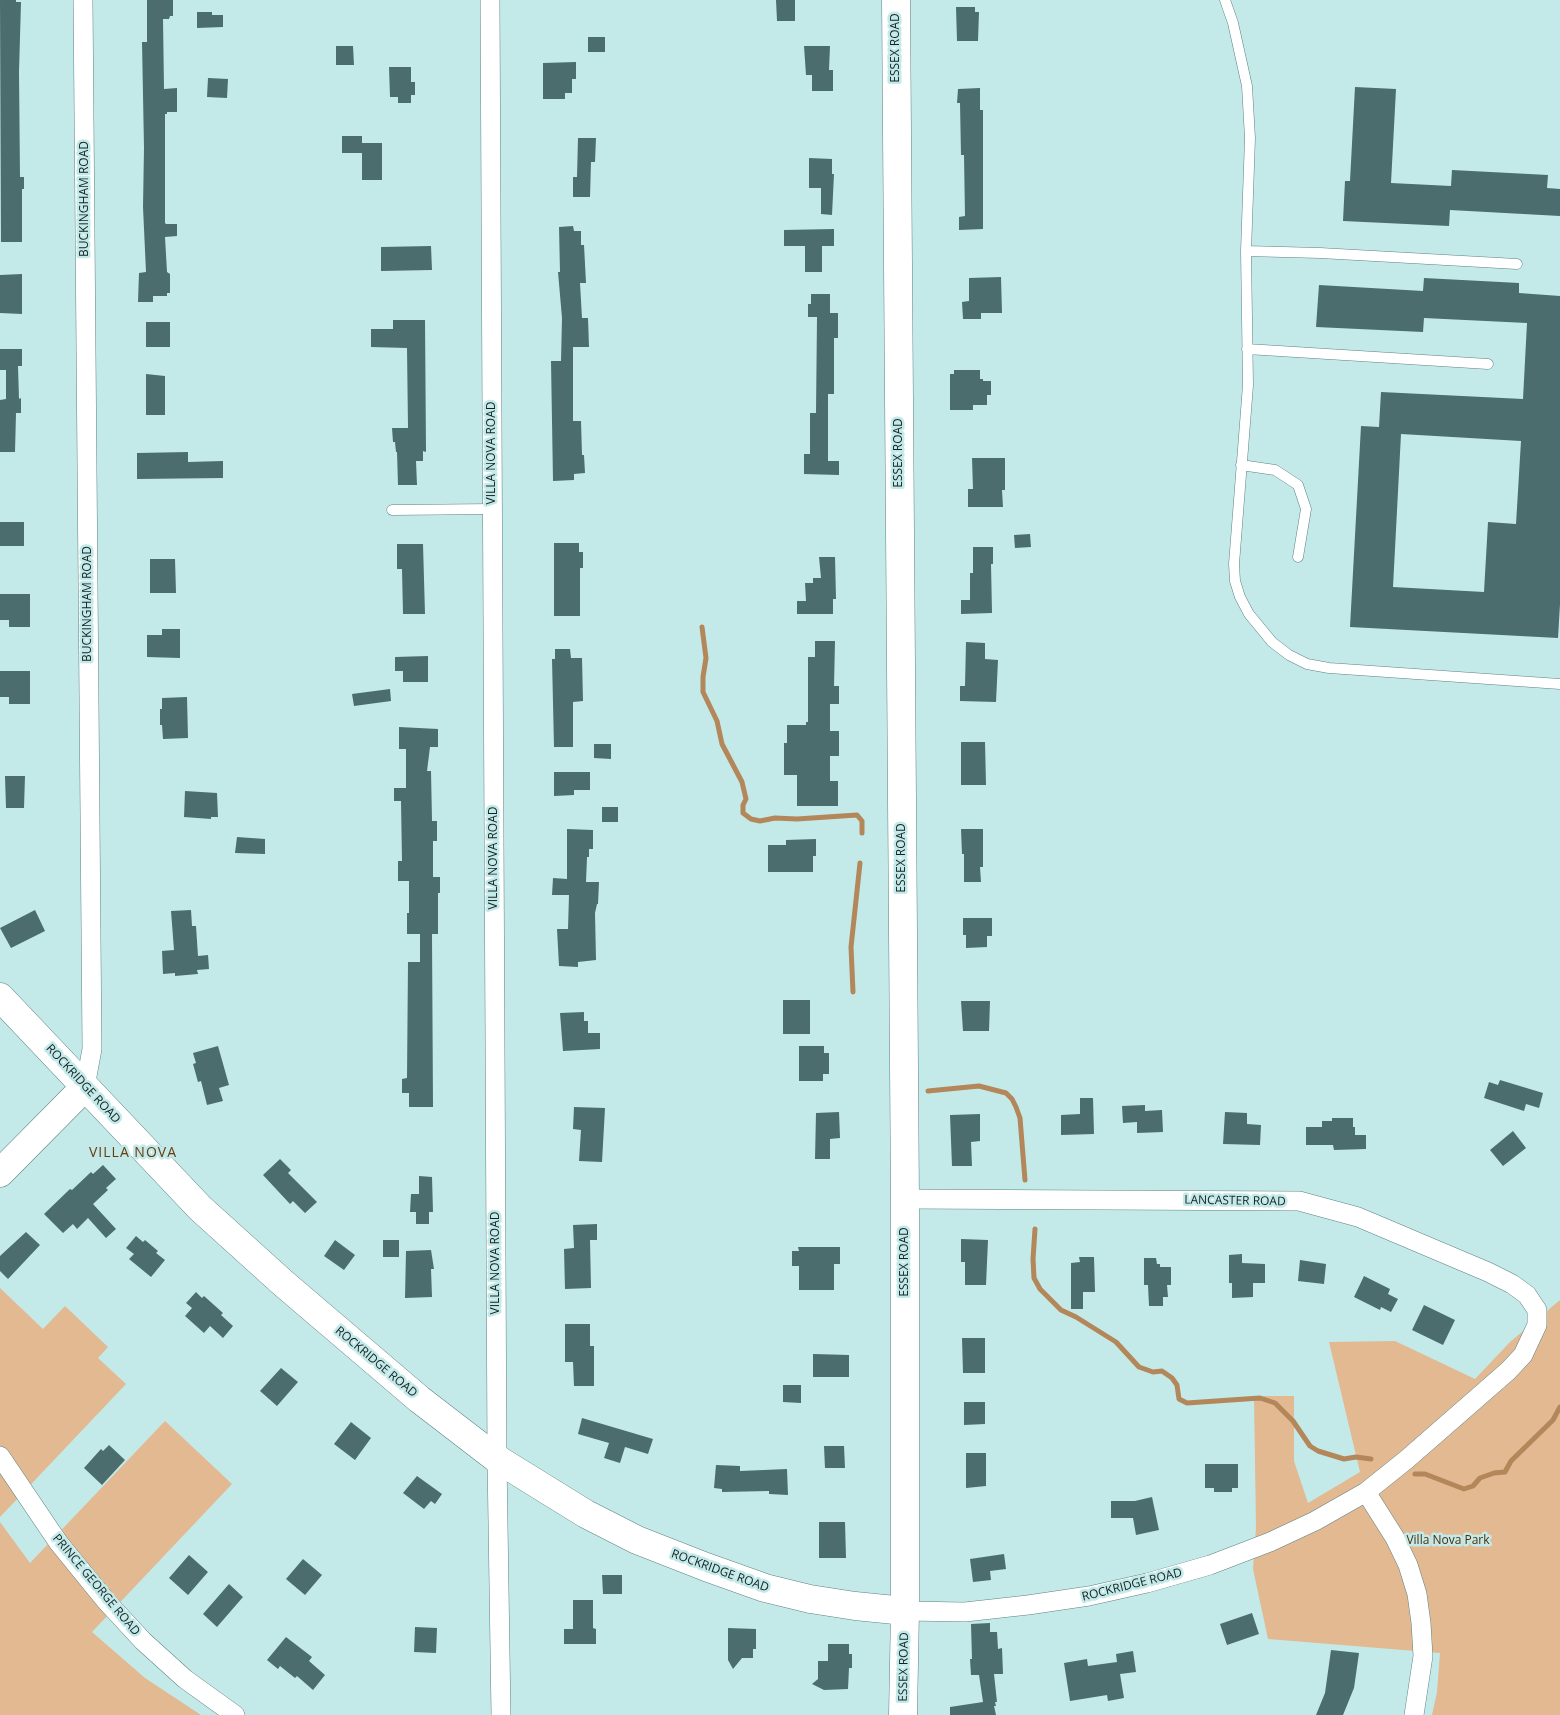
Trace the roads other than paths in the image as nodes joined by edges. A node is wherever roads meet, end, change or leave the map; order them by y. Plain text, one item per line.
1 (84, 0) edge
2 (490, 0) edge
3 (896, 0) edge
4 (1225, 0) edge
5 (1246, 251) junction
6 (1517, 264) dead end
7 (1247, 348) junction
8 (1488, 364) dead end
9 (1241, 465) junction
10 (392, 510) dead end
11 (493, 510) junction
12 (1298, 557) dead end
13 (1560, 684) edge
14 (0, 997) edge
15 (85, 1087) junction
16 (0, 1173) edge
17 (905, 1199) junction
18 (1537, 1310) joint
19 (0, 1456) edge
20 (497, 1459) junction
21 (1366, 1492) junction
22 (905, 1611) junction
23 (235, 1715) edge
24 (501, 1715) edge
25 (903, 1715) edge
26 (1414, 1715) edge

1 - 15 street, BUCKINGHAM ROAD
2 - 11 street, VILLA NOVA ROAD
3 - 17 street, ESSEX ROAD
4 - 5 lane
5 - 6 lane
5 - 7 lane
7 - 8 lane
7 - 9 lane
9 - 12 lane
9 - 13 lane
10 - 11 lane
11 - 20 street, VILLA NOVA ROAD
14 - 15 street, ROCKRIDGE ROAD
15 - 16 street
15 - 20 street, ROCKRIDGE ROAD
17 - 18 street, LANCASTER ROAD
17 - 22 street, ESSEX ROAD
18 - 21 street, ROCKRIDGE ROAD
19 - 23 street, PRINCE GEORGE ROAD
20 - 22 street, ROCKRIDGE ROAD
20 - 24 street, VILLA NOVA ROAD
21 - 22 street, ROCKRIDGE ROAD
21 - 26 street
22 - 25 street, ESSEX ROAD

